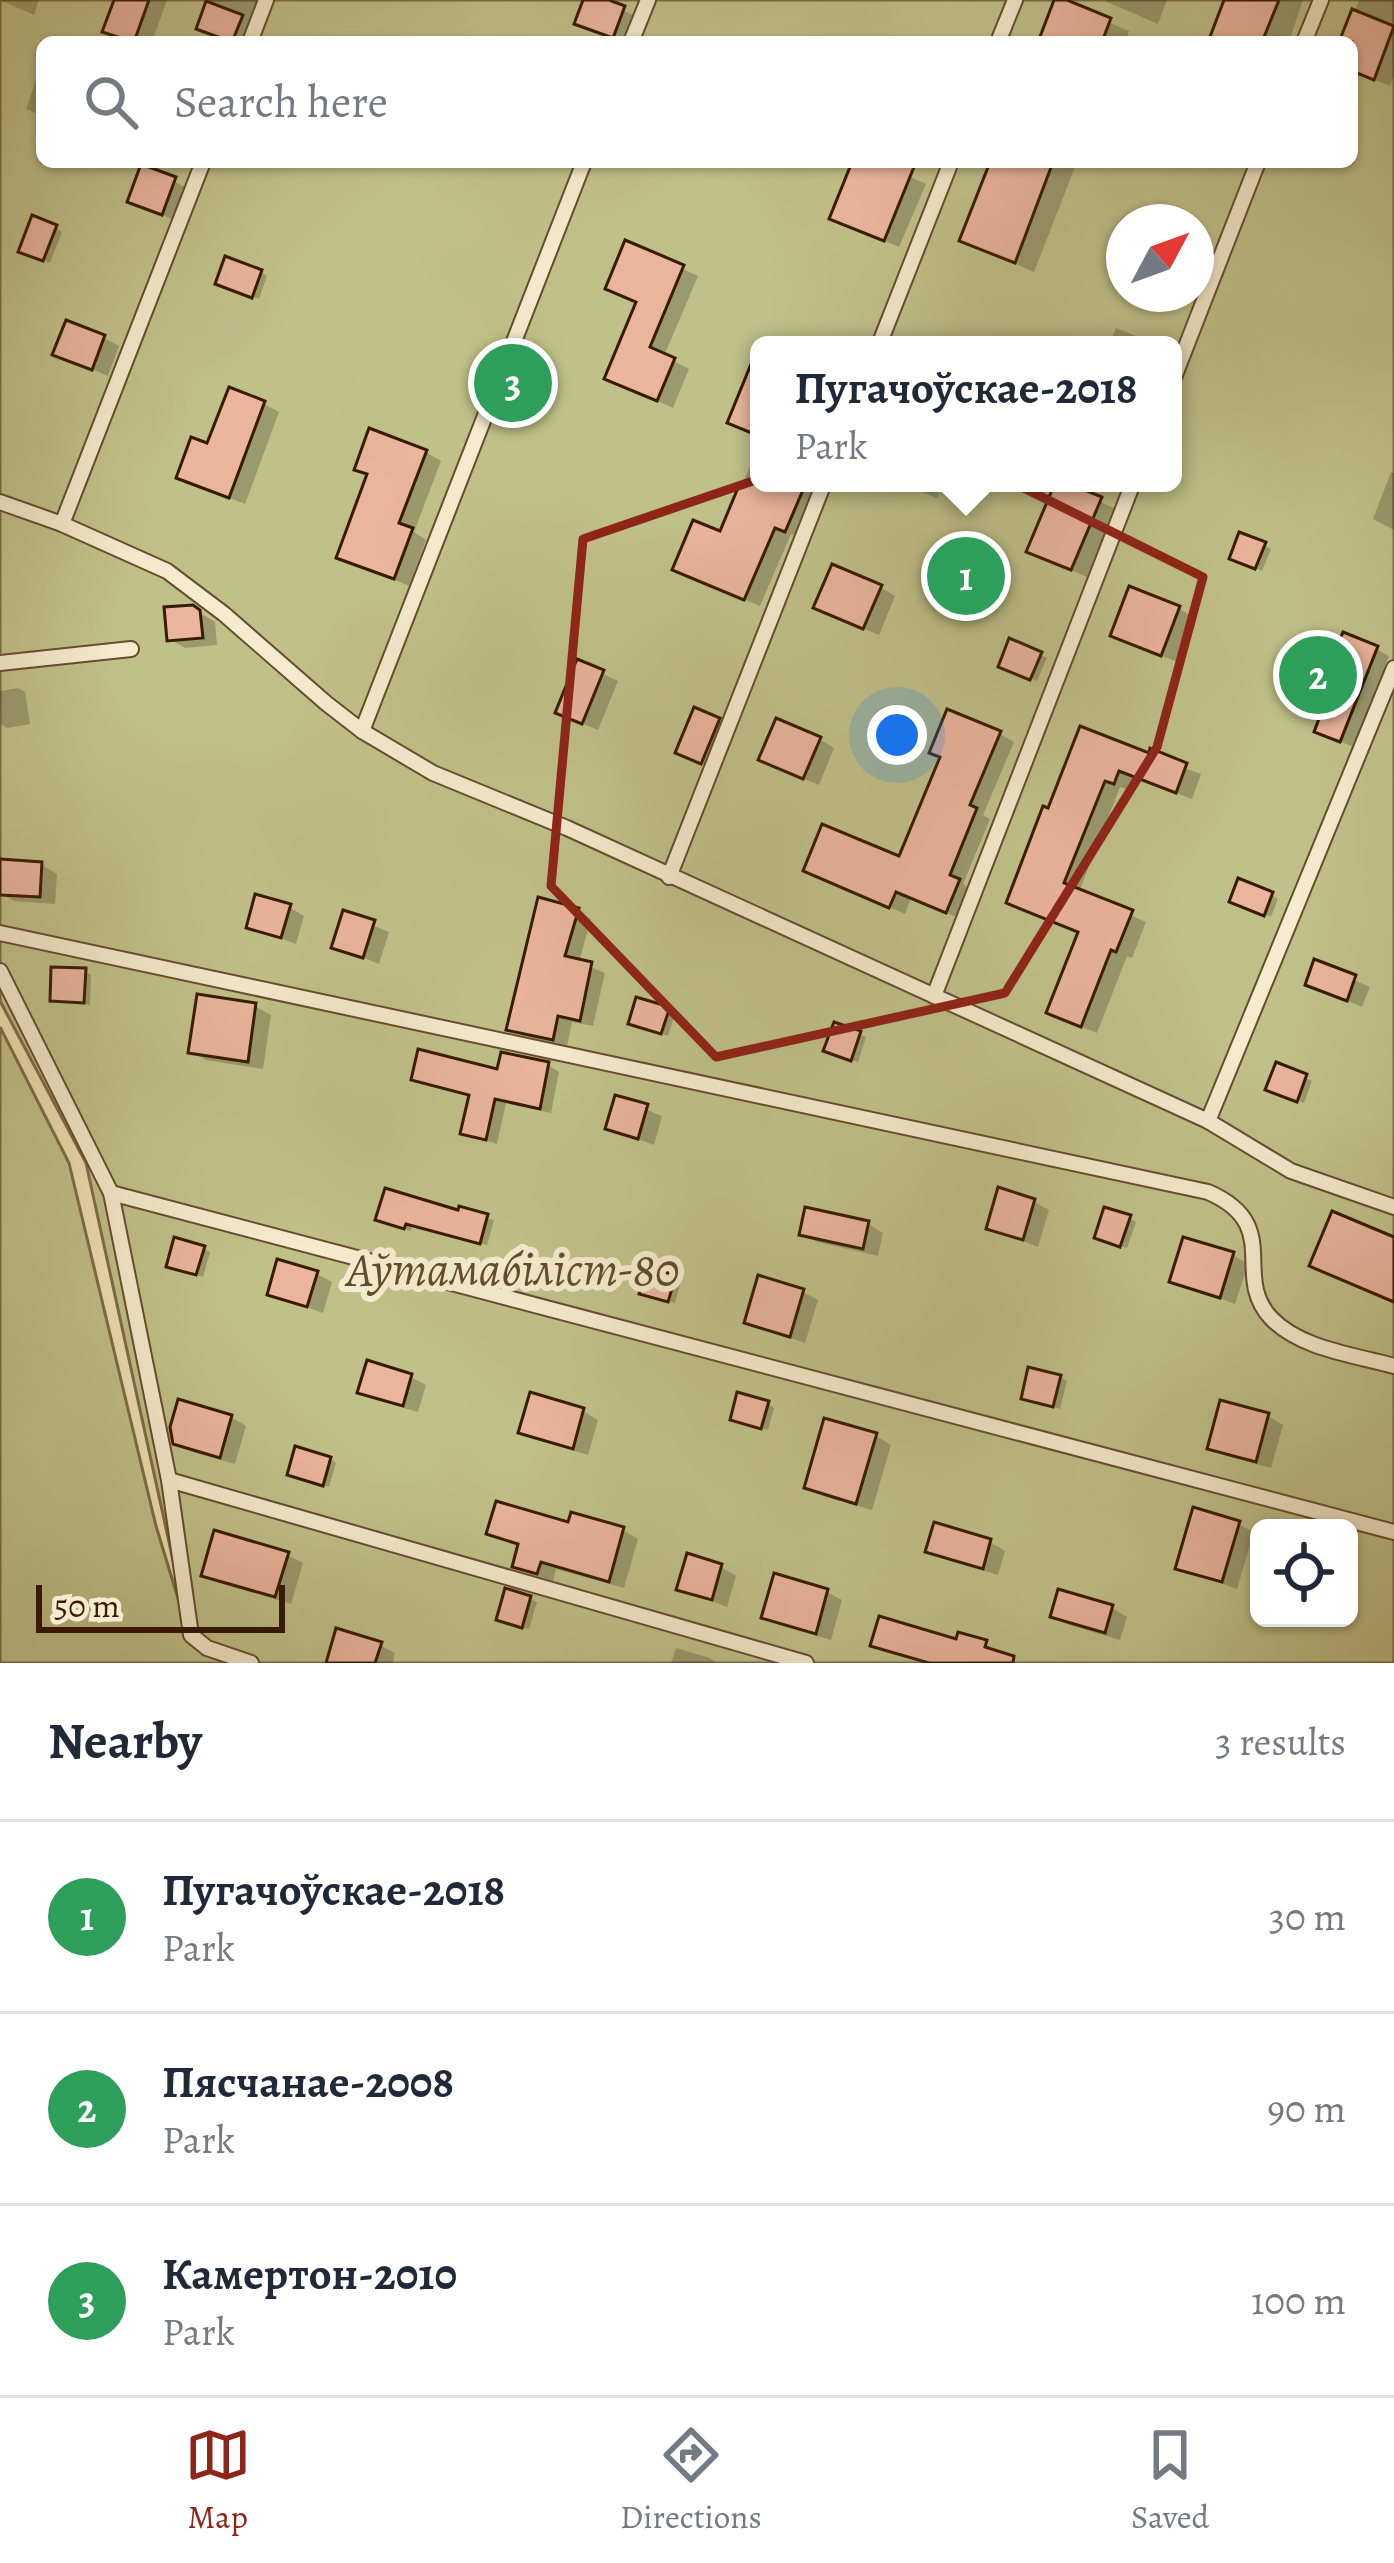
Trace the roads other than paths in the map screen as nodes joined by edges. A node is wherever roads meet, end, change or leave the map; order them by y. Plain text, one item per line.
1 (266, 0) edge
2 (648, 0) edge
3 (1015, 0) edge
4 (1321, 0) edge
5 (252, 36) edge
6 (634, 36) edge
7 (1000, 36) edge
8 (1306, 36) edge
9 (201, 168) edge
10 (582, 168) edge
11 (949, 168) edge
12 (1256, 168) edge
13 (883, 336) edge
14 (1182, 357) edge
15 (820, 492) edge
16 (1130, 492) edge
17 (0, 502) edge
18 (62, 524) junction
19 (131, 650) dead end
20 (0, 663) edge
21 (1394, 668) edge
22 (362, 730) junction
23 (669, 878) junction
24 (0, 933) edge
25 (0, 970) edge
26 (934, 996) junction
27 (1208, 1121) junction
28 (111, 1193) junction
29 (1394, 1207) edge
30 (1394, 1366) edge
31 (169, 1480) junction
32 (1394, 1532) edge
33 (251, 1663) edge
34 (806, 1663) edge

1 - 5 lane
2 - 6 lane
3 - 7 lane
4 - 8 lane
9 - 18 lane
10 - 22 lane
11 - 13 lane
12 - 14 lane
15 - 23 lane
16 - 26 lane
17 - 18 lane
18 - 22 lane
19 - 20 lane
21 - 27 lane
22 - 23 lane
23 - 26 lane
24 - 30 lane
25 - 28 lane
26 - 27 lane
27 - 29 lane
28 - 31 lane
28 - 32 lane
31 - 33 lane
31 - 34 lane

